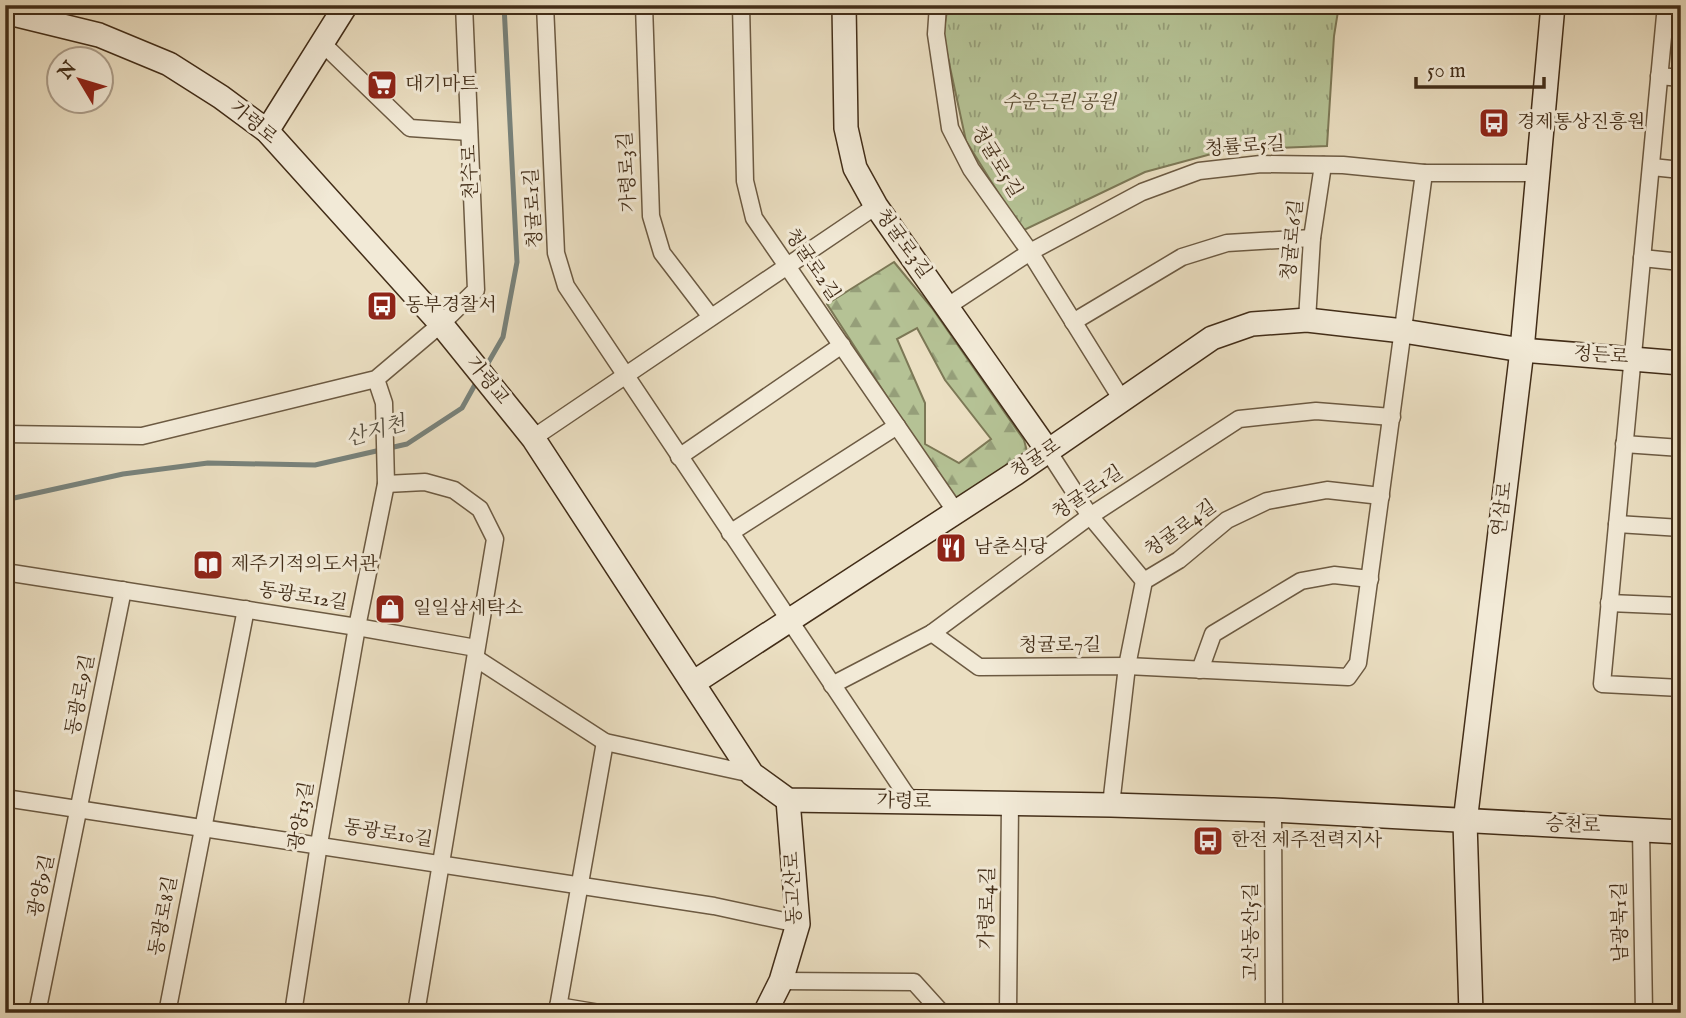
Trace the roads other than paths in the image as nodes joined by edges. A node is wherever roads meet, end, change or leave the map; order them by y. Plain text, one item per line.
1 (346, 5) edge
2 (464, 5) edge
3 (544, 5) edge
4 (562, 5) edge
5 (644, 5) edge
6 (741, 5) edge
7 (844, 5) edge
8 (938, 5) edge
9 (1553, 5) edge
10 (1666, 5) edge
11 (7, 10) edge
12 (322, 43) junction
13 (1660, 76) junction
14 (1681, 78) edge
15 (267, 131) junction
16 (469, 132) junction
17 (1323, 165) junction
18 (1652, 167) junction
19 (1681, 170) edge
20 (1424, 173) junction
21 (1537, 173) junction
22 (876, 206) junction
23 (1312, 238) junction
24 (1030, 253) junction
25 (1642, 258) junction
26 (1681, 262) edge
27 (787, 266) junction
28 (948, 306) junction
29 (711, 317) junction
30 (1307, 320) junction
31 (1073, 322) junction
32 (441, 324) junction
33 (1403, 331) junction
34 (842, 345) junction
35 (1522, 350) junction
36 (1633, 358) junction
37 (1681, 363) edge
38 (625, 376) junction
39 (376, 379) junction
40 (1122, 400) junction
41 (1392, 417) junction
42 (897, 426) junction
43 (5, 434) edge
44 (533, 438) junction
45 (1624, 444) junction
46 (1681, 448) edge
47 (1048, 451) junction
48 (679, 457) junction
49 (386, 484) junction
50 (1381, 496) junction
51 (956, 512) junction
52 (1090, 516) junction
53 (1617, 524) junction
54 (1681, 528) edge
55 (730, 533) junction
56 (5, 572) edge
57 (1370, 579) junction
58 (1144, 581) junction
59 (123, 590) junction
60 (1609, 603) junction
61 (1681, 607) edge
62 (246, 609) junction
63 (789, 621) junction
64 (357, 626) junction
65 (932, 633) junction
66 (476, 653) junction
67 (1127, 666) junction
68 (1200, 670) junction
69 (693, 682) junction
70 (832, 685) junction
71 (1681, 688) edge
72 (605, 742) junction
73 (752, 774) junction
74 (5, 798) edge
75 (788, 800) junction
76 (911, 802) junction
77 (1010, 803) junction
78 (1111, 805) junction
79 (80, 808) junction
80 (1273, 810) junction
81 (1465, 822) junction
82 (202, 827) junction
83 (1641, 830) junction
84 (1681, 832) edge
85 (319, 844) junction
86 (443, 864) junction
87 (579, 887) junction
88 (798, 924) junction
89 (781, 981) junction
90 (557, 1009) edge
91 (37, 1013) edge
92 (167, 1013) edge
93 (293, 1013) edge
94 (416, 1013) edge
95 (600, 1013) edge
96 (765, 1013) edge
97 (942, 1013) edge
98 (1007, 1013) edge
99 (1274, 1013) edge
100 (1471, 1013) edge
101 (1644, 1013) edge

1 - 12 main road
2 - 16 street, 천수로
3 - 4 street, 청귤로1길
3 - 38 street, 청귤로1길
5 - 29 street, 가령로3길
6 - 27 street, 청귤로2길
7 - 22 main road, 청귤로3길
8 - 24 street, 청귤로5길
9 - 21 main road, 연삼로
10 - 13 street
11 - 15 main road, 가령로
12 - 15 main road
12 - 16 street
13 - 14 street
13 - 18 street
15 - 32 main road, 가령로
16 - 32 street, 천수로
17 - 20 street, 청률로5길
17 - 23 street, 청귤로6길
17 - 24 street, 청률로5길
18 - 19 street
18 - 25 street
20 - 21 street, 청률로5길
20 - 33 street
21 - 35 main road, 연삼로
22 - 27 street
22 - 28 main road, 청귤로3길
23 - 30 street, 청귤로6길
23 - 31 street
24 - 28 street, 청률로5길
24 - 31 street, 청귤로5길
25 - 26 street
25 - 36 street
27 - 29 street
27 - 34 street, 청귤로2길
28 - 47 main road, 청귤로3길
29 - 38 street
30 - 33 main road, 청귤로
30 - 40 main road, 청귤로
31 - 40 street, 청귤로5길
32 - 39 street, 천수로
32 - 44 main road, 가령교
33 - 35 main road, 청귤로
33 - 41 street, 청귤로7길
34 - 42 street, 청귤로2길
34 - 48 street
35 - 36 main road, 정든로
35 - 81 main road, 연삼로
36 - 37 main road, 정든로
36 - 45 street
38 - 44 street
38 - 48 street, 청귤로1길
39 - 43 street
39 - 49 street, 광양13길
40 - 47 main road, 청귤로
41 - 50 street, 청귤로7길
41 - 52 street, 청귤로1길
42 - 51 street, 청귤로2길
42 - 55 street
44 - 69 main road
45 - 46 street
45 - 53 street
47 - 51 main road, 청귤로
47 - 52 street
48 - 55 street, 청귤로1길
49 - 64 street, 광양13길
49 - 66 street
50 - 57 street, 청귤로7길
50 - 58 street, 청귤로4길
51 - 63 main road, 청귤로
52 - 58 street
52 - 65 street, 청귤로1길
53 - 54 street
53 - 60 street
55 - 63 street, 청귤로1길
56 - 59 street, 동광로12길
57 - 68 street
57 - 68 street, 청귤로7길
58 - 67 street, 청귤로4길
59 - 62 street, 동광로12길
59 - 79 street, 동광로9길
60 - 61 street
60 - 71 street
62 - 64 street, 동광로12길
62 - 82 street
63 - 69 main road, 청귤로
63 - 70 street, 청귤로1길
64 - 66 street, 동광로12길
64 - 85 street, 광양13길
65 - 67 street, 청귤로7길
65 - 70 street, 청귤로1길
66 - 72 street, 동광로12길
66 - 86 street, 동광로10길
67 - 68 street, 청귤로7길
67 - 78 street, 청귤로4길
69 - 73 main road
70 - 76 street, 청귤로1길
72 - 73 street, 동광로12길
72 - 87 street
73 - 75 main road
74 - 79 street, 동광로10길
75 - 76 main road, 가령로
75 - 88 main road, 동고산로
76 - 77 main road, 가령로
77 - 78 main road, 가령로
77 - 98 street, 가령로4길
78 - 80 main road, 가령로
79 - 82 street, 동광로10길
79 - 91 street, 광양9길
80 - 81 main road, 가령로
80 - 99 street, 고산동산5길
81 - 83 main road, 승천로
81 - 100 main road, 연삼로
82 - 85 street, 동광로10길
82 - 92 street, 동광로8길
83 - 84 main road, 승천로
83 - 101 street, 남광북1길
85 - 86 street, 동광로10길
85 - 93 street, 광양13길
86 - 87 street, 동광로10길
86 - 94 street
87 - 88 street, 동광로10길
87 - 90 street
88 - 89 main road, 동고산로
89 - 96 main road, 동고산로
89 - 97 street
90 - 95 street

